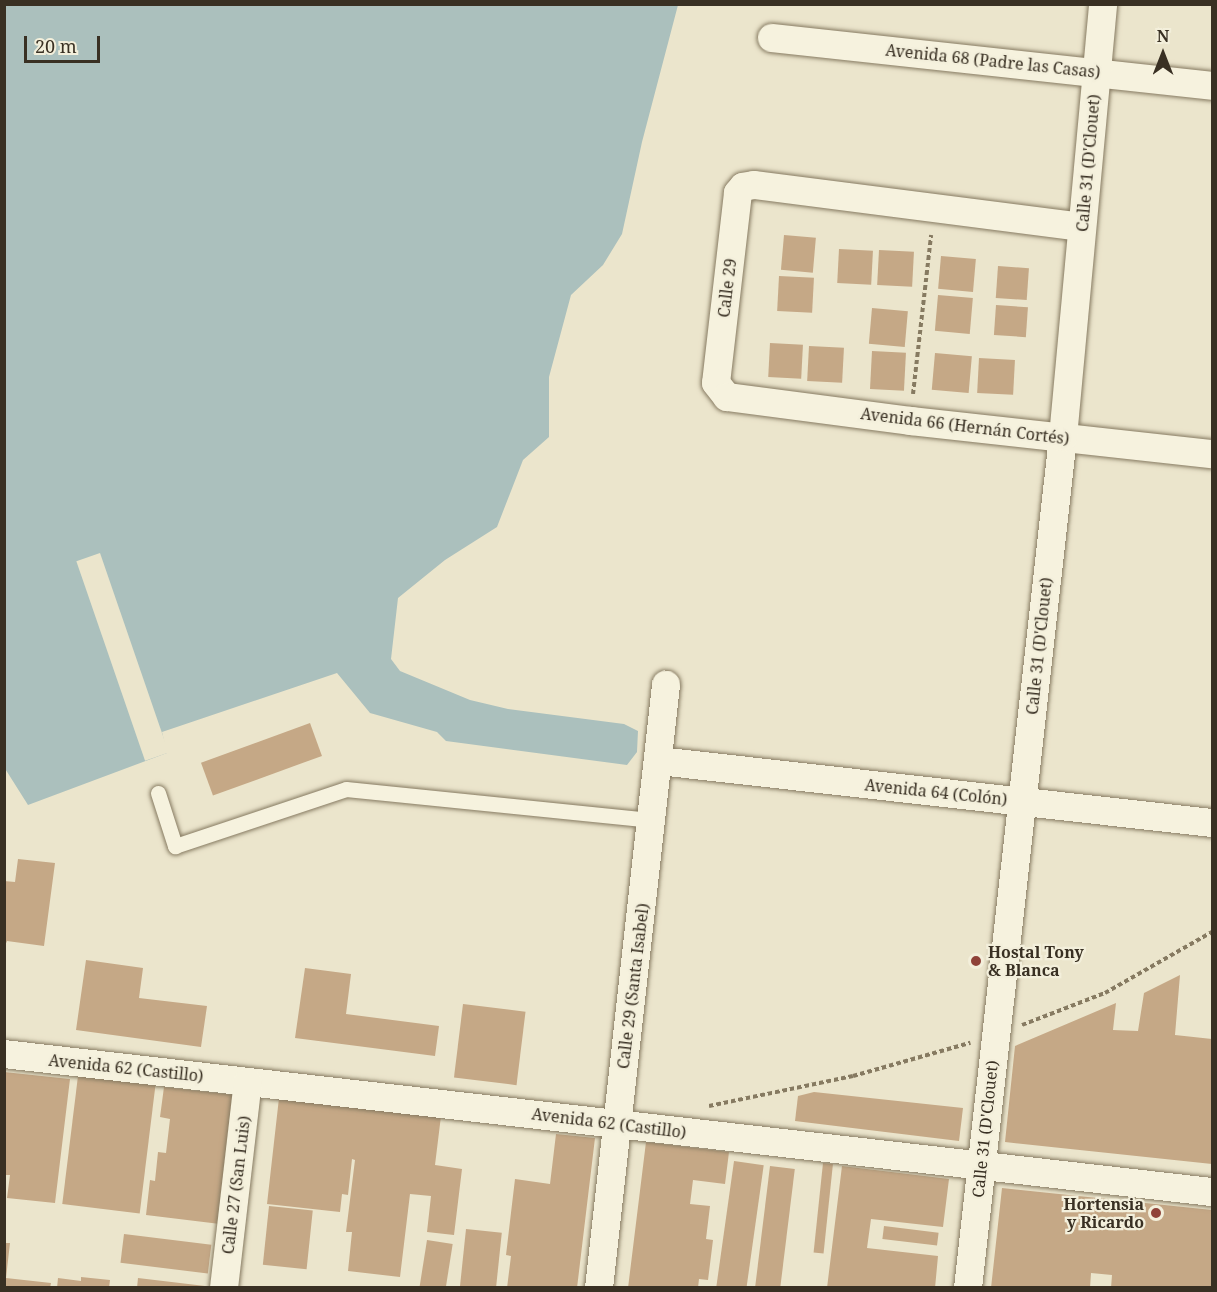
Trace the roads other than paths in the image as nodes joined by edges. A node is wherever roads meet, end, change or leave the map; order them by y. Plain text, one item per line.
1 (1103, 4) edge
2 (772, 38) dead end
3 (1097, 72) junction
4 (1212, 86) edge
5 (1082, 227) junction
6 (720, 390) joint
7 (1063, 437) junction
8 (1212, 454) edge
9 (666, 685) dead end
10 (659, 761) junction
11 (158, 793) dead end
12 (1022, 802) junction
13 (652, 820) junction
14 (1212, 824) edge
15 (4, 1054) edge
16 (248, 1082) junction
17 (618, 1124) junction
18 (981, 1166) junction
19 (1212, 1192) edge
20 (224, 1287) edge
21 (599, 1287) edge
22 (968, 1287) edge

1 - 3 street, Calle 31 (D'Clouet)
2 - 3 street, Avenida 68 (Padre las Casas)
3 - 4 street, Avenida 68 (Padre las Casas)
3 - 5 street, Calle 31 (D'Clouet)
5 - 6 street, Calle 29
5 - 7 street, Calle 31 (D'Clouet)
6 - 7 street, Avenida 66 (Hernán Cortés)
7 - 8 street, Avenida 66 (Hernán Cortés)
7 - 12 street, Calle 31 (D'Clouet)
9 - 10 street, Calle 29 (Santa Isabel)
10 - 12 street, Avenida 64 (Colón)
10 - 13 street, Calle 29 (Santa Isabel)
11 - 13 lane
12 - 14 street, Avenida 64 (Colón)
12 - 18 street, Calle 31 (D'Clouet)
13 - 17 street, Calle 29 (Santa Isabel)
15 - 16 street, Avenida 62 (Castillo)
16 - 17 street, Avenida 62 (Castillo)
16 - 20 street, Calle 27 (San Luis)
17 - 18 street, Avenida 62 (Castillo)
17 - 21 street, Calle 29 (Santa Isabel)
18 - 19 street, Avenida 62 (Castillo)
18 - 22 street, Calle 31 (D'Clouet)

